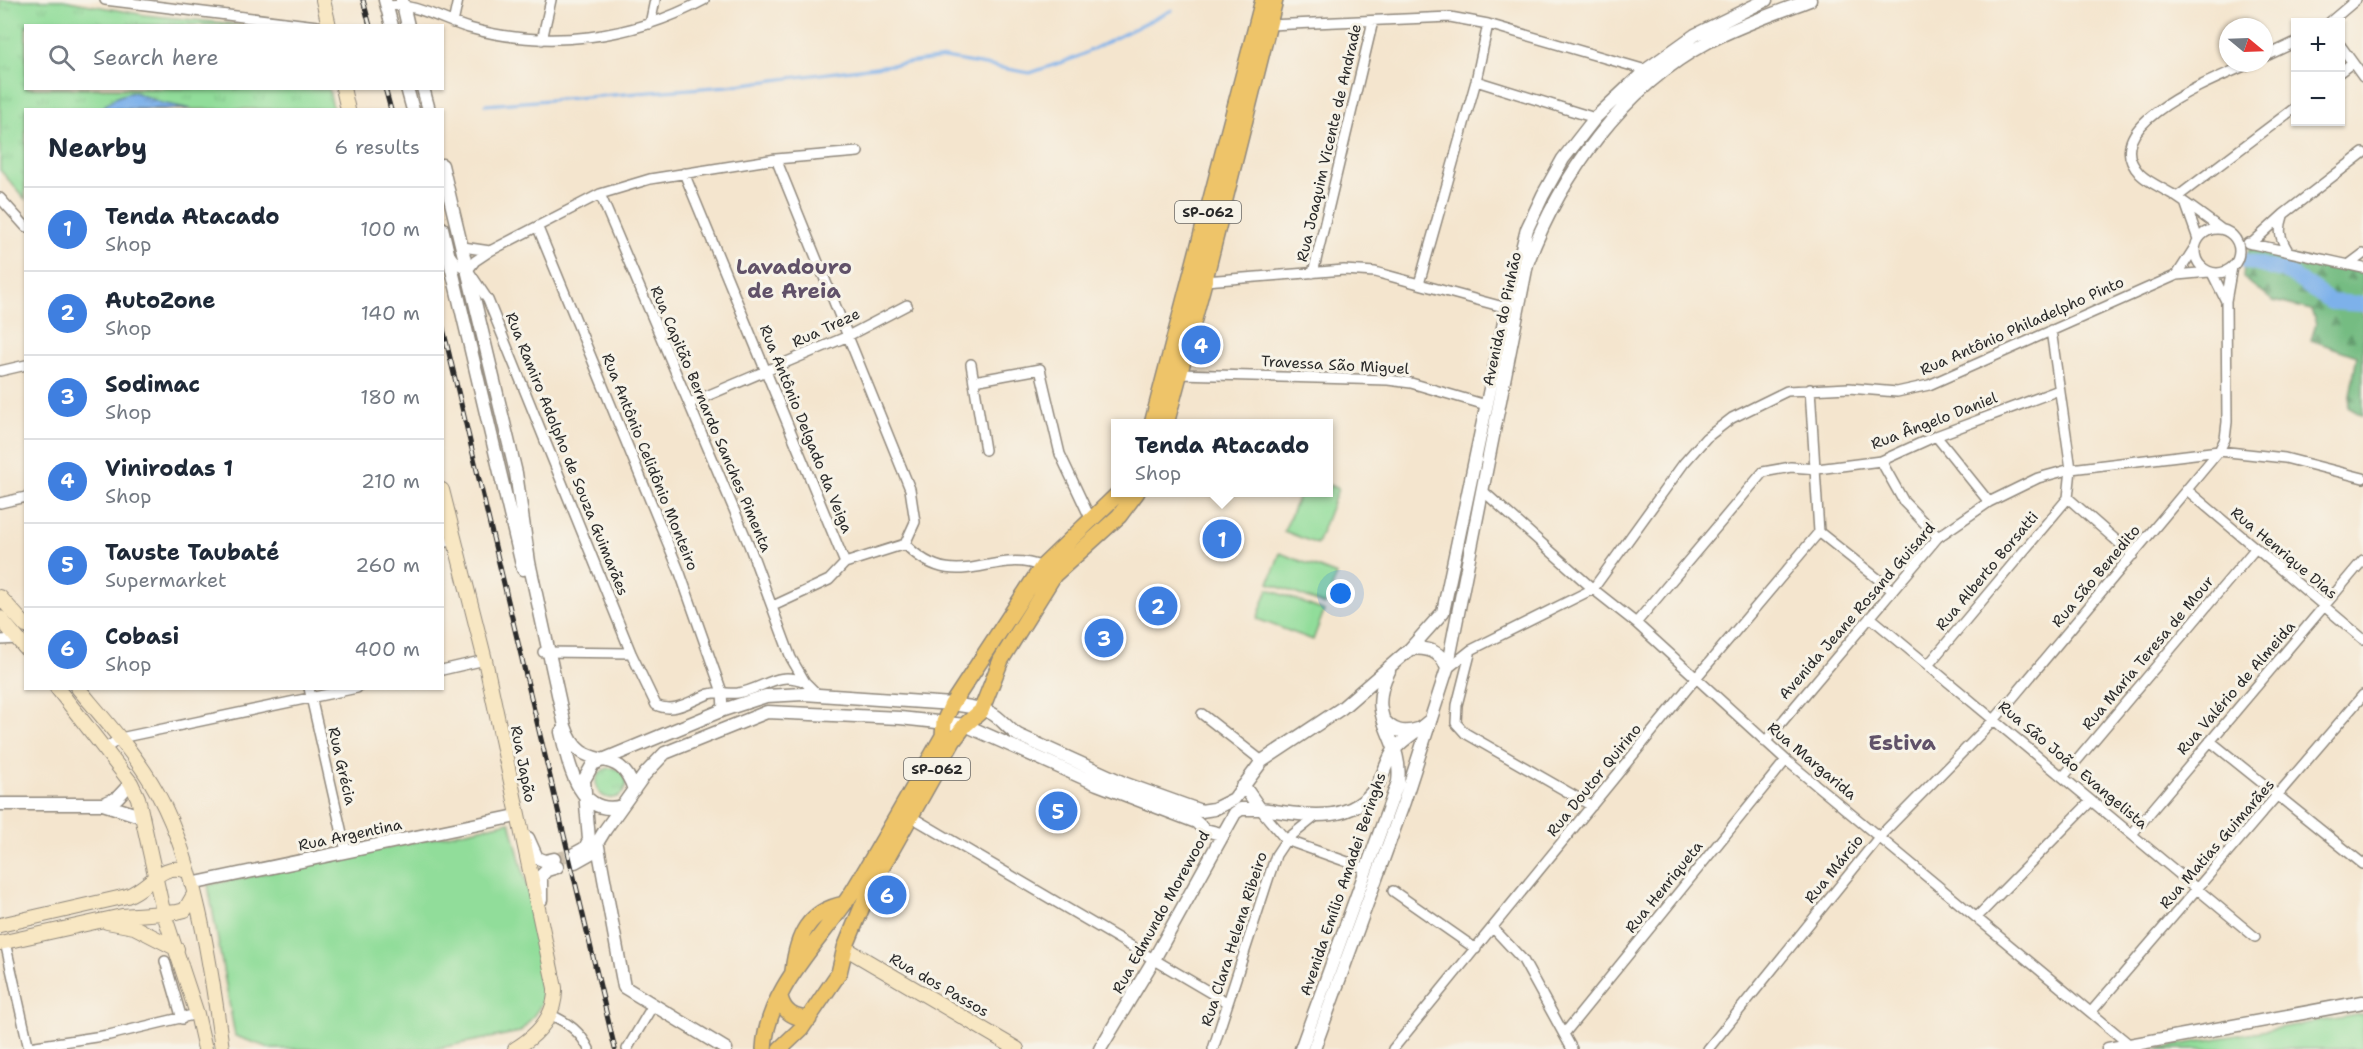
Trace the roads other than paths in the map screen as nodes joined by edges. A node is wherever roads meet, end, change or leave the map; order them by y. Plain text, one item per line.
1 (105, 0) edge
2 (323, 0) edge
3 (458, 0) edge
4 (551, 0) edge
5 (655, 0) edge
6 (704, 0) edge
7 (1263, 0) edge
8 (1275, 0) edge
9 (1766, 0) edge
10 (1810, 0) edge
11 (2356, 0) edge
12 (402, 2) edge
13 (386, 3) edge
14 (2335, 18) edge
15 (1373, 21) junction
16 (453, 23) junction
17 (301, 24) edge
18 (329, 24) edge
19 (391, 24) edge
20 (408, 24) edge
21 (650, 24) junction
22 (1488, 24) junction
23 (1269, 25) junction
24 (542, 40) junction
25 (2291, 44) edge
26 (2345, 52) edge
27 (2273, 53) edge
28 (2352, 63) junction
29 (2345, 68) edge
30 (1646, 70) junction
31 (2233, 72) edge
32 (2363, 77) edge
33 (1476, 81) junction
34 (343, 90) edge
35 (408, 90) edge
36 (424, 90) edge
37 (348, 108) edge
38 (412, 108) edge
39 (428, 108) edge
40 (2291, 109) edge
41 (1595, 118) junction
42 (858, 152) dead end
43 (2363, 153) edge
44 (776, 159) junction
45 (444, 173) edge
46 (684, 173) junction
47 (600, 194) junction
48 (2176, 197) junction
49 (0, 198) edge
50 (2186, 204) junction
51 (2284, 214) junction
52 (24, 225) edge
53 (538, 228) junction
54 (2221, 229) junction
55 (444, 236) edge
56 (2236, 240) junction
57 (2196, 243) junction
58 (2251, 244) junction
59 (463, 246) junction
60 (490, 251) junction
61 (2288, 251) junction
62 (448, 252) junction
63 (2363, 255) edge
64 (2351, 263) junction
65 (2232, 267) junction
66 (2363, 267) edge
67 (468, 270) junction
68 (2211, 272) junction
69 (1314, 273) junction
70 (2177, 275) junction
71 (1205, 281) junction
72 (1419, 284) junction
73 (2226, 301) junction
74 (907, 305) dead end
75 (1507, 308) junction
76 (2051, 330) junction
77 (846, 337) junction
78 (971, 364) dead end
79 (24, 365) edge
80 (0, 371) edge
81 (766, 372) junction
82 (1179, 374) junction
83 (974, 381) junction
84 (1810, 389) junction
85 (2059, 390) junction
86 (690, 403) junction
87 (1486, 405) junction
88 (1153, 419) edge
89 (1167, 419) edge
90 (1936, 436) junction
91 (985, 450) dead end
92 (2219, 452) junction
93 (1881, 461) junction
94 (1817, 469) junction
95 (2071, 469) junction
96 (2363, 477) edge
97 (2187, 490) junction
98 (1484, 491) junction
99 (24, 497) edge
100 (1115, 497) edge
101 (1133, 497) edge
102 (2068, 498) junction
103 (1989, 502) junction
104 (0, 503) edge
105 (444, 505) edge
106 (1091, 520) junction
107 (1820, 532) junction
108 (1938, 537) junction
109 (449, 542) edge
110 (905, 544) junction
111 (2255, 549) junction
112 (2133, 555) junction
113 (2363, 560) edge
114 (845, 563) junction
115 (1042, 567) junction
116 (1593, 589) junction
117 (1892, 590) junction
118 (0, 597) edge
119 (773, 606) junction
120 (2326, 607) junction
121 (1870, 617) junction
122 (0, 618) edge
123 (1636, 622) junction
124 (24, 624) edge
125 (2363, 639) edge
126 (0, 640) edge
127 (22, 644) edge
128 (1410, 649) junction
129 (1472, 650) junction
130 (545, 652) junction
131 (631, 653) junction
132 (791, 658) junction
133 (485, 660) junction
134 (1394, 662) junction
135 (1929, 664) junction
136 (1446, 669) junction
137 (444, 670) edge
138 (971, 676) junction
139 (781, 677) junction
140 (1696, 678) junction
141 (805, 682) junction
142 (993, 686) junction
143 (59, 690) edge
144 (80, 690) edge
145 (338, 690) edge
146 (722, 692) junction
147 (310, 693) edge
148 (818, 695) junction
149 (2363, 695) edge
150 (858, 700) junction
151 (952, 704) junction
152 (723, 711) junction
153 (987, 712) junction
154 (813, 713) junction
155 (1202, 714) dead end
156 (850, 715) junction
157 (1381, 716) junction
158 (1434, 716) junction
159 (1995, 719) junction
160 (944, 722) junction
161 (965, 725) junction
162 (1422, 728) junction
163 (120, 738) junction
164 (2210, 741) junction
165 (1765, 742) junction
166 (105, 749) junction
167 (1395, 749) junction
168 (600, 759) junction
169 (1786, 760) junction
170 (1262, 761) junction
171 (2064, 777) junction
172 (510, 780) junction
173 (131, 783) junction
174 (1242, 787) junction
175 (634, 790) junction
176 (584, 793) junction
177 (2277, 797) junction
178 (2091, 801) junction
179 (0, 804) edge
180 (103, 804) junction
181 (622, 806) junction
182 (1592, 806) junction
183 (1260, 809) junction
184 (1201, 811) junction
185 (516, 816) junction
186 (910, 816) junction
187 (1316, 816) junction
188 (143, 817) junction
189 (1223, 832) junction
190 (2132, 834) junction
191 (1880, 836) junction
192 (1286, 840) junction
193 (597, 841) junction
194 (346, 851) junction
195 (2363, 864) edge
196 (1367, 869) junction
197 (154, 879) junction
198 (190, 884) junction
199 (2198, 889) junction
200 (1393, 891) dead end
201 (844, 904) junction
202 (163, 911) junction
203 (1977, 917) junction
204 (96, 921) junction
205 (0, 925) edge
206 (1494, 929) junction
207 (544, 931) junction
208 (2255, 937) dead end
209 (3, 942) edge
210 (812, 948) junction
211 (845, 948) junction
212 (1476, 949) junction
213 (177, 950) junction
214 (165, 961) dead end
215 (1153, 961) junction
216 (793, 974) junction
217 (780, 997) junction
218 (2363, 1002) edge
219 (1228, 1003) junction
220 (653, 1005) junction
221 (2092, 1011) junction
222 (551, 1015) junction
223 (182, 1019) junction
224 (198, 1019) junction
225 (809, 1019) junction
226 (1564, 1034) junction
227 (2130, 1045) junction
228 (29, 1048) edge
229 (206, 1049) edge
230 (216, 1049) edge
231 (222, 1049) edge
232 (515, 1049) edge
233 (589, 1049) edge
234 (627, 1049) edge
235 (726, 1049) edge
236 (764, 1049) edge
237 (780, 1049) edge
238 (1017, 1049) edge
239 (1100, 1049) edge
240 (1213, 1049) edge
241 (1301, 1049) edge
242 (1314, 1049) edge
243 (1393, 1049) edge
244 (1572, 1049) edge
245 (1708, 1049) edge
246 (2108, 1049) edge

1 - 17 street
2 - 18 main road
3 - 16 street
4 - 24 street
5 - 21 street
6 - 21 street
7 - 88 main road, SP-062
8 - 23 main road, SP-062
9 - 30 street
10 - 98 street, Avenida do Pinhão
11 - 14 street
12 - 13 street
12 - 16 street
12 - 20 street
13 - 19 street
15 - 22 street
15 - 23 street
15 - 69 street, Rua Joaquim Vicente de Andrade
16 - 24 street
21 - 24 street
22 - 30 street
22 - 33 street
23 - 71 main road, SP-062
25 - 27 street
26 - 28 street
28 - 29 street
28 - 32 street
30 - 41 street
31 - 48 street
33 - 41 street
33 - 72 street
34 - 37 main road
35 - 38 street
36 - 39 street
40 - 48 street
41 - 75 street
42 - 44 street
43 - 51 street
44 - 46 street
44 - 77 street
45 - 59 street
46 - 47 street
46 - 81 street, Rua Antônio Delgado da Veiga
47 - 53 street
47 - 86 street, Rua Capitão Bernardo Sanches Pimenta
48 - 50 street
49 - 52 street
50 - 54 street
50 - 57 street
51 - 58 street
51 - 61 street
53 - 60 street
53 - 146 street, Rua Antônio Celidônio Monteiro
54 - 56 street
54 - 57 street
55 - 62 street
56 - 58 street
56 - 65 street
57 - 68 street
57 - 70 street
58 - 61 street
59 - 60 street
59 - 67 street
60 - 67 street
61 - 64 street
62 - 67 street, Rua Ramiro Adolpho de Souza Guimarães
62 - 130 street
63 - 64 street
64 - 66 street
65 - 68 street
65 - 73 street
67 - 130 street
67 - 131 street, Rua Ramiro Adolpho de Souza Guimarães
68 - 70 street, Rua Antônio Philadelpho Pinto
68 - 73 street
69 - 71 street
69 - 72 street
70 - 76 street, Rua Antônio Philadelpho Pinto
71 - 82 main road, SP-062
72 - 75 street
73 - 92 street
74 - 77 street, Rua Treze
75 - 87 street
76 - 84 street, Rua Antônio Philadelpho Pinto
76 - 85 street
77 - 81 street, Rua Treze
77 - 110 street
78 - 83 street
79 - 80 street
81 - 86 street, Rua Treze
81 - 114 street, Rua Antônio Delgado da Veiga
82 - 87 street, Travessa São Miguel
82 - 89 main road, SP-062
83 - 91 street
83 - 106 street
84 - 94 street
84 - 116 street, Rua Antônio Philadelpho Pinto
85 - 90 street, Rua Ângelo Daniel
85 - 95 street
86 - 119 street, Rua Capitão Bernardo Sanches Pimenta
87 - 128 street
90 - 93 street, Rua Ângelo Daniel
90 - 103 street
92 - 95 street, Avenida Jeane Rosand Guisard
92 - 96 street, Avenida Jeane Rosand Guisard
92 - 97 street, Rua São Benedito
93 - 94 street, Rua Ângelo Daniel
93 - 108 street
94 - 107 street
94 - 123 street, Rua Ângelo Daniel
95 - 102 street
95 - 103 street, Avenida Jeane Rosand Guisard
97 - 111 street, Rua Henrique Dias
97 - 112 street, Rua São Benedito
98 - 116 street, Rua Margarida
98 - 136 street, Avenida do Pinhão
99 - 104 street
100 - 106 main road, SP-062
101 - 142 main road, SP-062
102 - 112 street
102 - 135 street, Rua Alberto Borsatti
103 - 108 street, Avenida Jeane Rosand Guisard
105 - 109 main road, Rua Japão
106 - 115 main road, SP-062
107 - 117 street
107 - 140 street, Rua Doutor Quirino
108 - 117 street, Avenida Jeane Rosand Guisard
109 - 133 main road, Rua Japão
110 - 114 street
110 - 115 street
111 - 120 street, Rua Henrique Dias
111 - 171 street, Rua Maria Teresa de Mour
112 - 159 street, Rua São Benedito
113 - 120 street, Rua Valério de Almeida
114 - 119 street
115 - 138 main road, SP-062
116 - 123 street, Rua Margarida
116 - 129 street, Rua Antônio Philadelpho Pinto
117 - 121 street, Avenida Jeane Rosand Guisard
118 - 124 main road
119 - 132 street, Rua Capitão Bernardo Sanches Pimenta
120 - 125 street, Rua Henrique Dias
120 - 164 street, Rua Valério de Almeida
121 - 135 street, Rua São João Evangelista
121 - 165 street, Avenida Jeane Rosand Guisard
122 - 127 main road
123 - 140 street, Rua Margarida
126 - 127 street
128 - 134 street
128 - 136 street
129 - 136 street, Rua Antônio Philadelpho Pinto
129 - 182 street
130 - 131 street
130 - 168 street
130 - 176 street
131 - 146 street, Rua Ramiro Adolpho de Souza Guimarães
132 - 139 street
132 - 141 street, Rua Capitão Bernardo Sanches Pimenta
133 - 137 street
133 - 172 main road, Rua Japão
134 - 157 street, Avenida Emílio Amadei Beringhs
134 - 170 street
135 - 159 street, Rua São João Evangelista
136 - 158 street
138 - 142 main road
138 - 151 main road, SP-062
139 - 141 street
139 - 146 street, Rua Ramiro Adolpho de Souza Guimarães
140 - 165 street, Rua Margarida
140 - 182 street, Rua Doutor Quirino
141 - 148 street, Rua Capitão Bernardo Sanches Pimenta
142 - 153 main road, SP-062
143 - 166 main road
144 - 163 main road
145 - 147 street
146 - 152 street, Rua Antônio Celidônio Monteiro
147 - 163 street
147 - 194 street, Rua Grécia
148 - 150 street
148 - 152 street
148 - 154 street
149 - 177 street, Rua Matias Guimarães
150 - 151 street
150 - 156 street
151 - 153 street
151 - 160 main road, SP-062
152 - 168 street
153 - 161 main road, SP-062
153 - 184 street
154 - 156 street
154 - 175 street
155 - 170 street
156 - 160 street
157 - 162 street
157 - 167 street, Avenida Emílio Amadei Beringhs
158 - 162 street
158 - 242 street
159 - 171 street, Rua São João Evangelista
159 - 191 street, Rua Márcio
160 - 161 street
160 - 201 main road, SP-062
161 - 186 main road, SP-062
161 - 189 street
162 - 167 street
163 - 166 street
163 - 198 main road
164 - 177 street
164 - 190 street, Rua Valério de Almeida
165 - 169 street, Rua Margarida
166 - 173 main road
167 - 187 street
167 - 196 street, Avenida Emílio Amadei Beringhs
168 - 175 street
168 - 176 street
169 - 191 street, Rua Margarida
169 - 226 street, Rua Henriqueta
170 - 174 street
171 - 178 street, Rua São João Evangelista
172 - 185 main road, Rua Japão
172 - 207 street
173 - 180 street
173 - 188 main road
174 - 183 street
174 - 184 street
175 - 181 street
176 - 181 street
176 - 193 street
177 - 195 street
177 - 199 street, Rua Matias Guimarães
178 - 190 street, Rua São João Evangelista
178 - 203 street
179 - 180 street
180 - 188 street
181 - 193 street
182 - 206 street, Rua Doutor Quirino
183 - 187 street
183 - 189 street, Rua Edmundo Morewood
183 - 192 street
184 - 189 street
185 - 194 street, Rua Argentina
185 - 207 main road, Rua Japão
186 - 211 main road, SP-062
186 - 215 street
187 - 192 street
188 - 197 main road
189 - 215 street, Rua Edmundo Morewood
190 - 199 street, Rua São João Evangelista
191 - 203 street, Rua Margarida
191 - 245 street, Rua Márcio
192 - 196 street
192 - 219 street, Rua Clara Helena Ribeiro
193 - 220 street
194 - 198 street, Rua Argentina
196 - 241 street, Avenida Emílio Amadei Beringhs
197 - 198 main road
197 - 202 main road
197 - 205 main road
198 - 202 main road
198 - 231 main road
199 - 208 street, Rua São João Evangelista
199 - 221 street, Rua Matias Guimarães
200 - 212 street
201 - 210 main road, SP-062
201 - 216 main road, SP-062
202 - 204 main road
202 - 213 main road
203 - 221 street, Rua Margarida
204 - 209 main road
204 - 213 main road
206 - 212 street, Rua Doutor Quirino
206 - 226 street
207 - 222 main road, Rua Japão
209 - 228 street
210 - 211 main road
210 - 216 main road, SP-062
211 - 225 main road, SP-062
211 - 238 main road, Rua dos Passos
212 - 243 street, Rua Doutor Quirino
213 - 224 main road
214 - 223 street
215 - 219 street
215 - 239 street, Rua Edmundo Morewood
216 - 217 main road, SP-062
217 - 225 main road
217 - 236 main road, SP-062
218 - 227 street
219 - 240 street, Rua Clara Helena Ribeiro
220 - 234 street
220 - 235 street
221 - 227 street, Rua Margarida
222 - 232 main road
222 - 233 street
223 - 224 street
223 - 228 street
224 - 229 main road
224 - 230 main road
225 - 237 main road, SP-062
226 - 244 street
227 - 246 street

